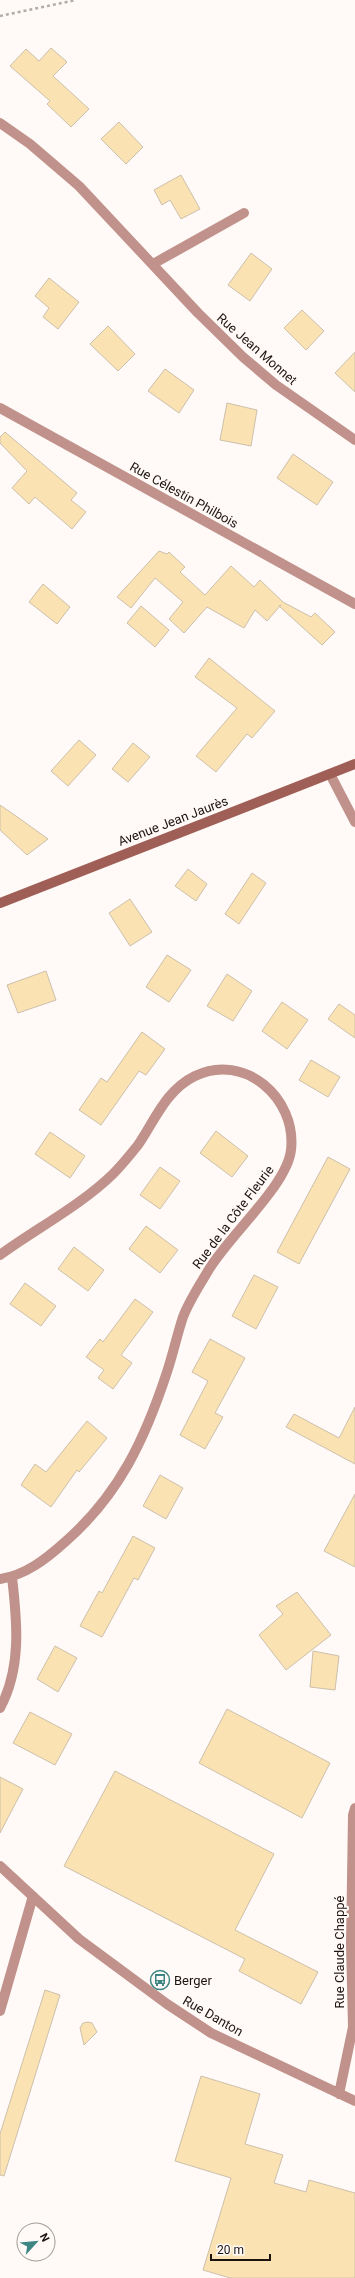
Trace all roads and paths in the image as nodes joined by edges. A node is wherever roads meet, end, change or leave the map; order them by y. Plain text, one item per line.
1 (76, 0) edge
2 (0, 16) edge
3 (0, 123) edge
4 (244, 213) dead end
5 (153, 264) junction
6 (0, 408) edge
7 (355, 440) edge
8 (355, 604) edge
9 (355, 764) edge
10 (330, 774) junction
11 (355, 822) edge
12 (0, 903) edge
13 (0, 1254) edge
14 (12, 1577) junction
15 (0, 1579) edge
16 (0, 1708) edge
17 (355, 1808) edge
18 (0, 1866) edge
19 (33, 1896) junction
20 (0, 2011) edge
21 (339, 2094) junction
22 (355, 2101) edge

1 - 2 path
3 - 5 street, Rue Jean Monnet
4 - 5 street
5 - 7 street, Rue Jean Monnet
6 - 8 street, Rue Célestin Philbois
9 - 10 main road, Avenue Jean Jaurès
10 - 11 street
10 - 12 main road, Avenue Jean Jaurès
13 - 14 street, Rue de la Côte Fleurie
14 - 15 street, Rue de la Côte Fleurie
14 - 16 street
17 - 21 street, Rue Claude Chappé
18 - 19 street, Rue Danton
19 - 20 street
19 - 21 street, Rue Danton
21 - 22 street, Rue Danton

